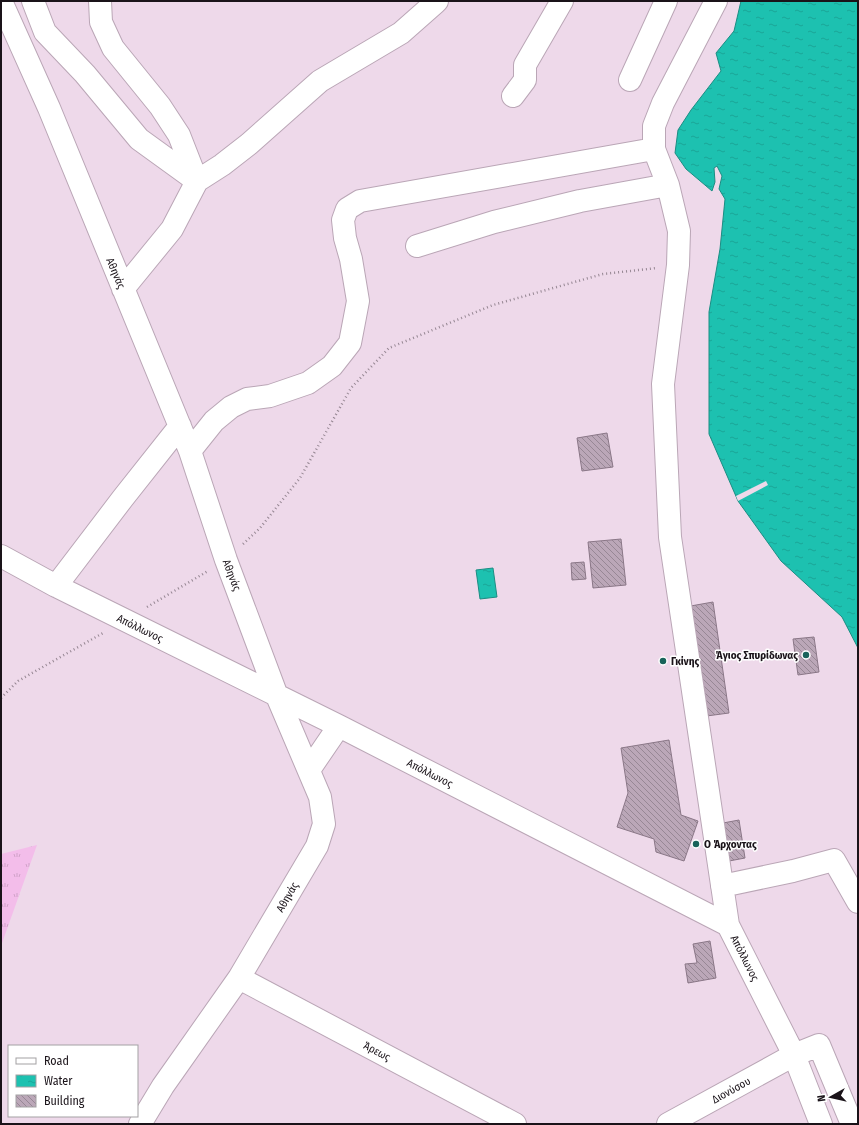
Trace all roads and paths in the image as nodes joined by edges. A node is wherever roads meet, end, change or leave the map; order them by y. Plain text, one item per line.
1 (1, 1) edge
2 (33, 1) edge
3 (100, 1) edge
4 (437, 1) edge
5 (562, 1) edge
6 (666, 1) edge
7 (716, 1) edge
8 (630, 80) dead end
9 (513, 96) dead end
10 (654, 149) junction
11 (197, 181) junction
12 (668, 185) junction
13 (416, 246) dead end
14 (678, 265) junction
15 (124, 290) junction
16 (180, 426) junction
17 (190, 451) junction
18 (1, 556) edge
19 (226, 560) junction
20 (56, 586) junction
21 (125, 621) junction
22 (277, 696) junction
23 (1, 698) edge
24 (339, 726) junction
25 (309, 770) junction
26 (722, 886) junction
27 (858, 902) edge
28 (728, 925) junction
29 (240, 978) junction
30 (794, 1055) junction
31 (140, 1124) edge
32 (515, 1124) edge
33 (668, 1124) edge
34 (821, 1124) edge
35 (852, 1124) edge

1 - 15 street, Αθηνάς
2 - 11 street
3 - 11 street
4 - 11 street
5 - 9 street
6 - 8 street
7 - 10 street
10 - 12 street
10 - 17 street
11 - 15 street
12 - 13 street
12 - 14 street
14 - 19 path
14 - 26 street
15 - 16 street, Αθηνάς
16 - 17 street, Αθηνάς
16 - 20 street
17 - 19 street, Αθηνάς
18 - 20 street, Απόλλωνος
19 - 21 path
19 - 22 street, Αθηνάς
20 - 21 street, Απόλλωνος
21 - 22 street, Απόλλωνος
21 - 23 path
22 - 24 street, Απόλλωνος
22 - 25 street, Αθηνάς
24 - 25 street
24 - 28 street, Απόλλωνος
25 - 29 street, Αθηνάς
26 - 27 street
26 - 28 street
28 - 30 street, Απόλλωνος
29 - 31 street, Αθηνάς
29 - 32 street, Άρεως
30 - 33 street, Διονύσου
30 - 34 street, Απόλλωνος
30 - 35 street, Διονύσου

